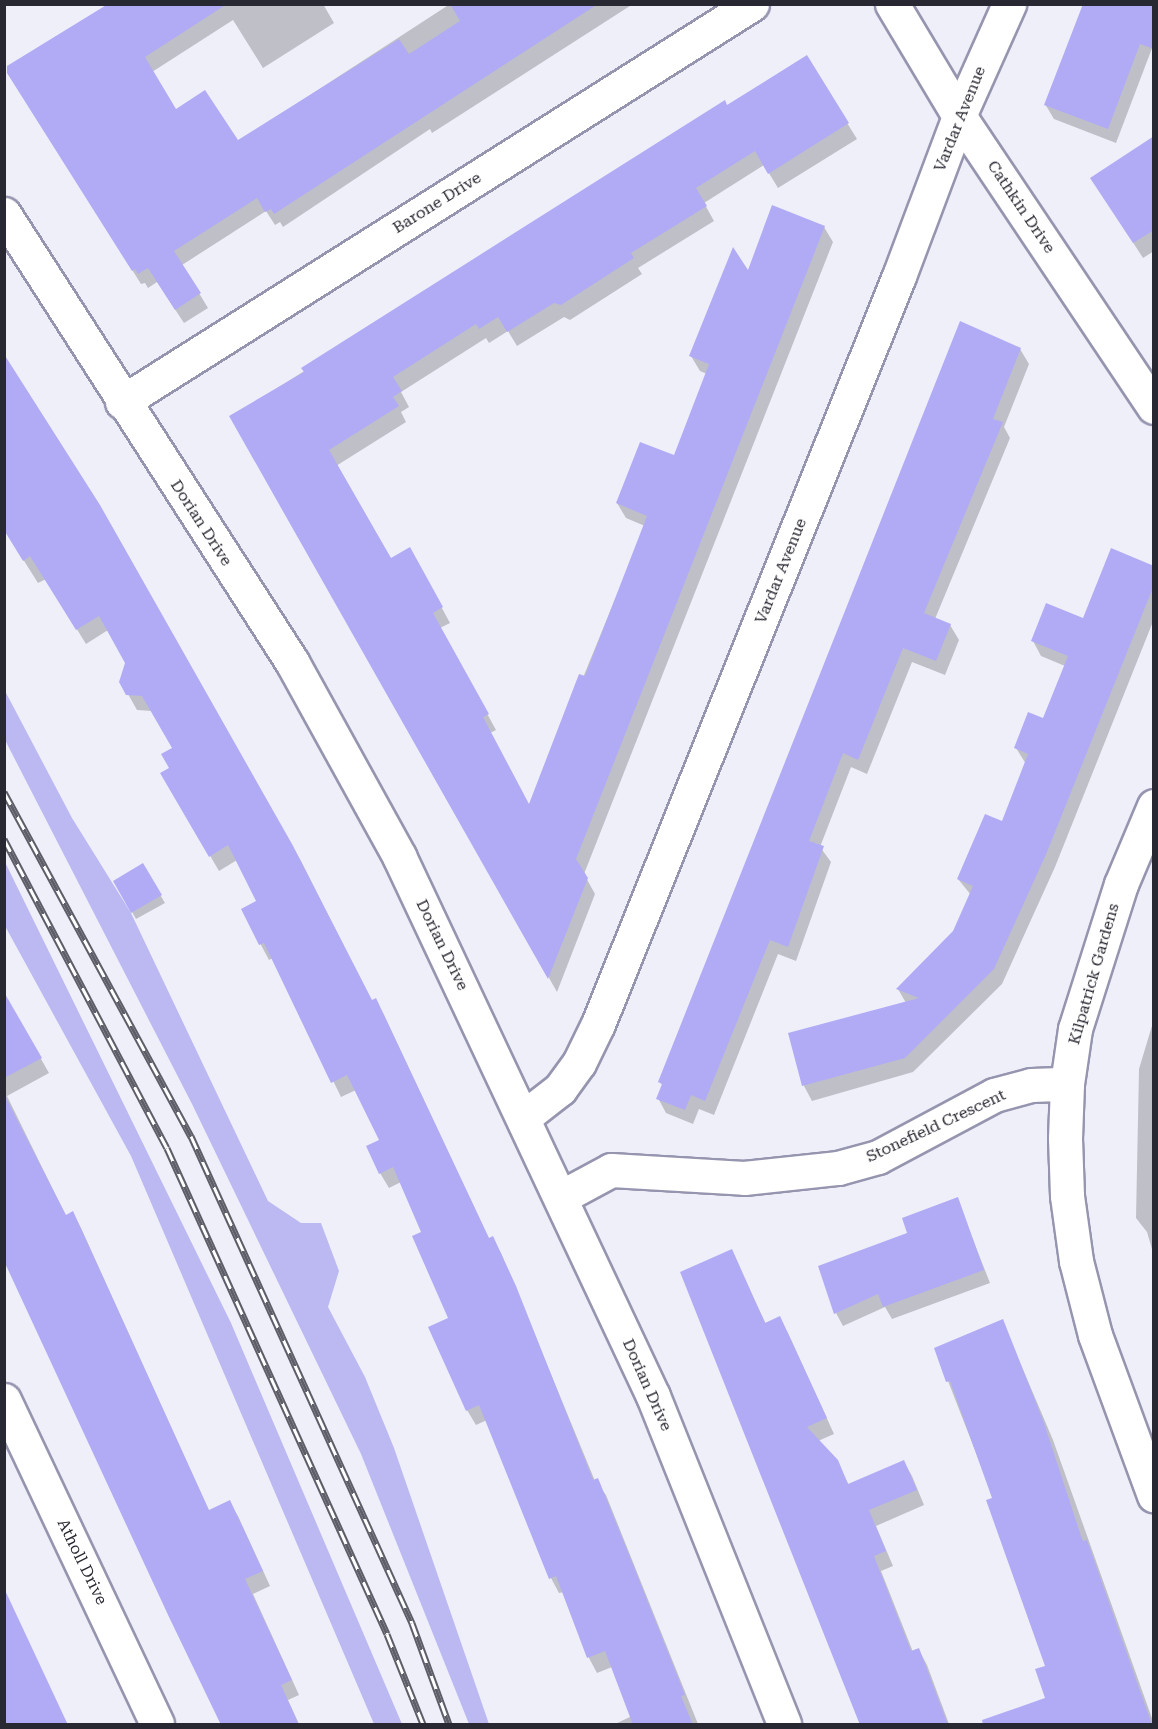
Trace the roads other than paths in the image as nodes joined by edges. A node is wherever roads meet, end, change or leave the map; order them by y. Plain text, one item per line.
1 (752, 4) edge
2 (892, 4) edge
3 (1009, 4) edge
4 (959, 116) junction
5 (4, 214) edge
6 (122, 402) junction
7 (1154, 407) edge
8 (1154, 806) edge
9 (1067, 1084) junction
10 (524, 1117) junction
11 (561, 1197) junction
12 (4, 1400) edge
13 (1154, 1495) edge
14 (157, 1725) edge
15 (784, 1725) edge

1 - 6 street, Barone Drive
2 - 4 street, Cathkin Drive
3 - 4 street, Vardar Avenue
4 - 7 street, Cathkin Drive
4 - 10 street, Vardar Avenue
5 - 6 street, Dorian Drive
6 - 10 street, Dorian Drive
8 - 9 street, Kilpatrick Gardens
9 - 11 street, Stonefield Crescent
9 - 13 street, Kilpatrick Gardens
10 - 11 street, Dorian Drive
11 - 15 street, Dorian Drive
12 - 14 street, Atholl Drive

